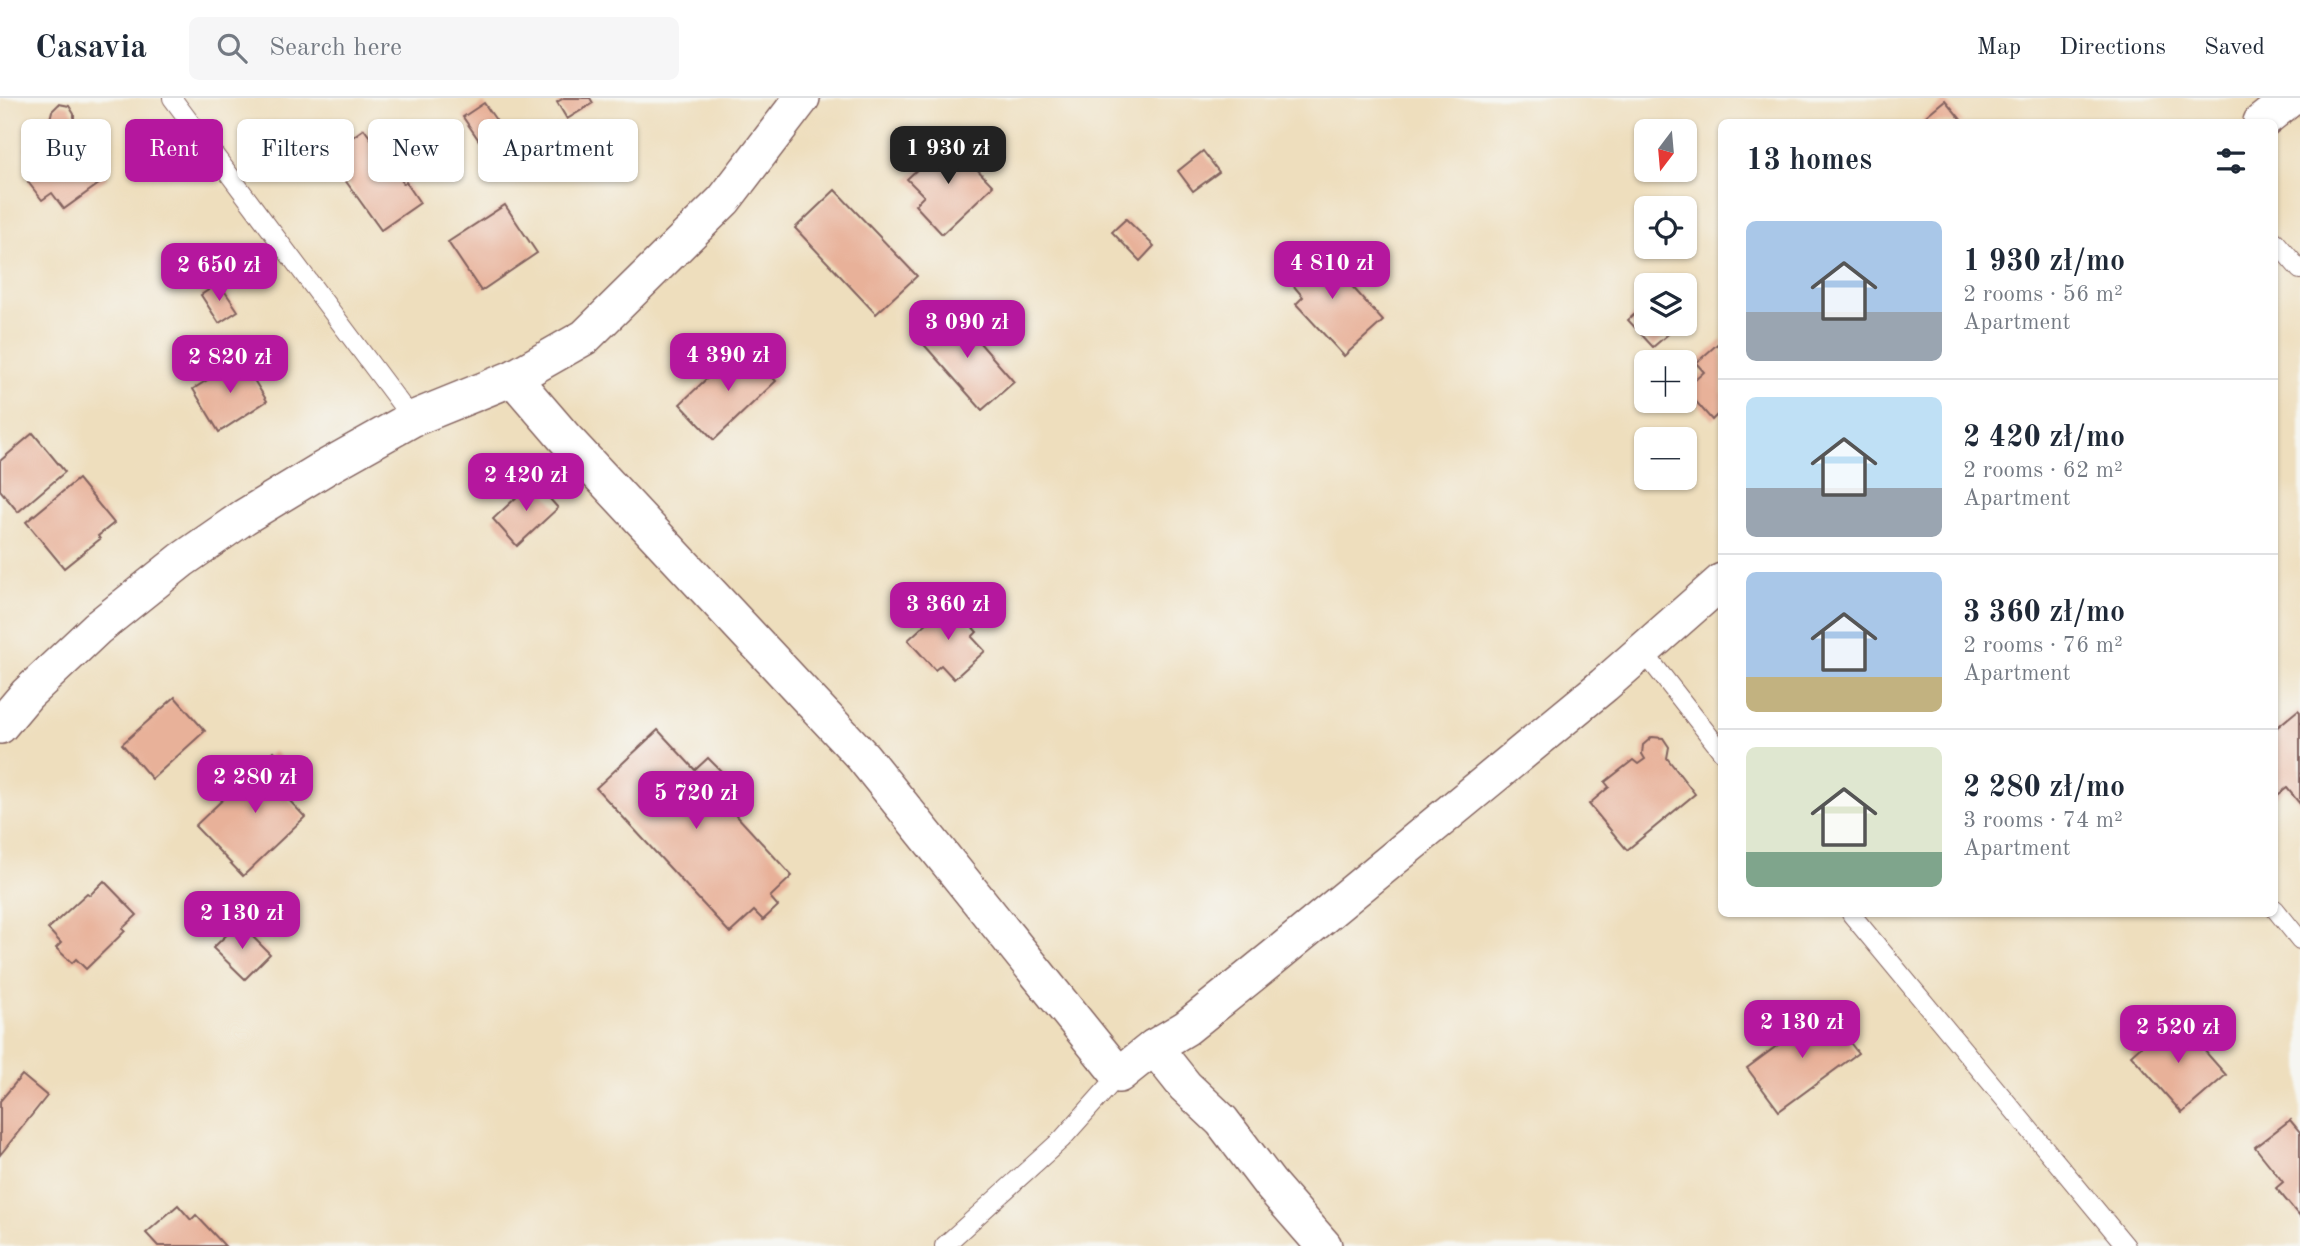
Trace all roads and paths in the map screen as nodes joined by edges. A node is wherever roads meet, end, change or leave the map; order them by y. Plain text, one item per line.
1 (172, 98) edge
2 (802, 98) edge
3 (2291, 98) edge
4 (2265, 119) edge
5 (2278, 244) edge
6 (2300, 270) edge
7 (513, 378) junction
8 (412, 419) junction
9 (1718, 585) edge
10 (1643, 651) junction
11 (5, 710) edge
12 (1718, 747) edge
13 (2278, 913) edge
14 (1853, 917) edge
15 (2300, 940) edge
16 (1154, 1047) junction
17 (1119, 1075) junction
18 (944, 1246) edge
19 (1324, 1246) edge
20 (2126, 1246) edge

1 - 8 lane
2 - 7 street
3 - 4 street
5 - 6 lane
7 - 8 street
7 - 17 street
8 - 11 street
9 - 10 street
10 - 12 lane
10 - 16 street
13 - 15 lane
14 - 20 lane
16 - 17 street
16 - 19 street
17 - 18 lane

